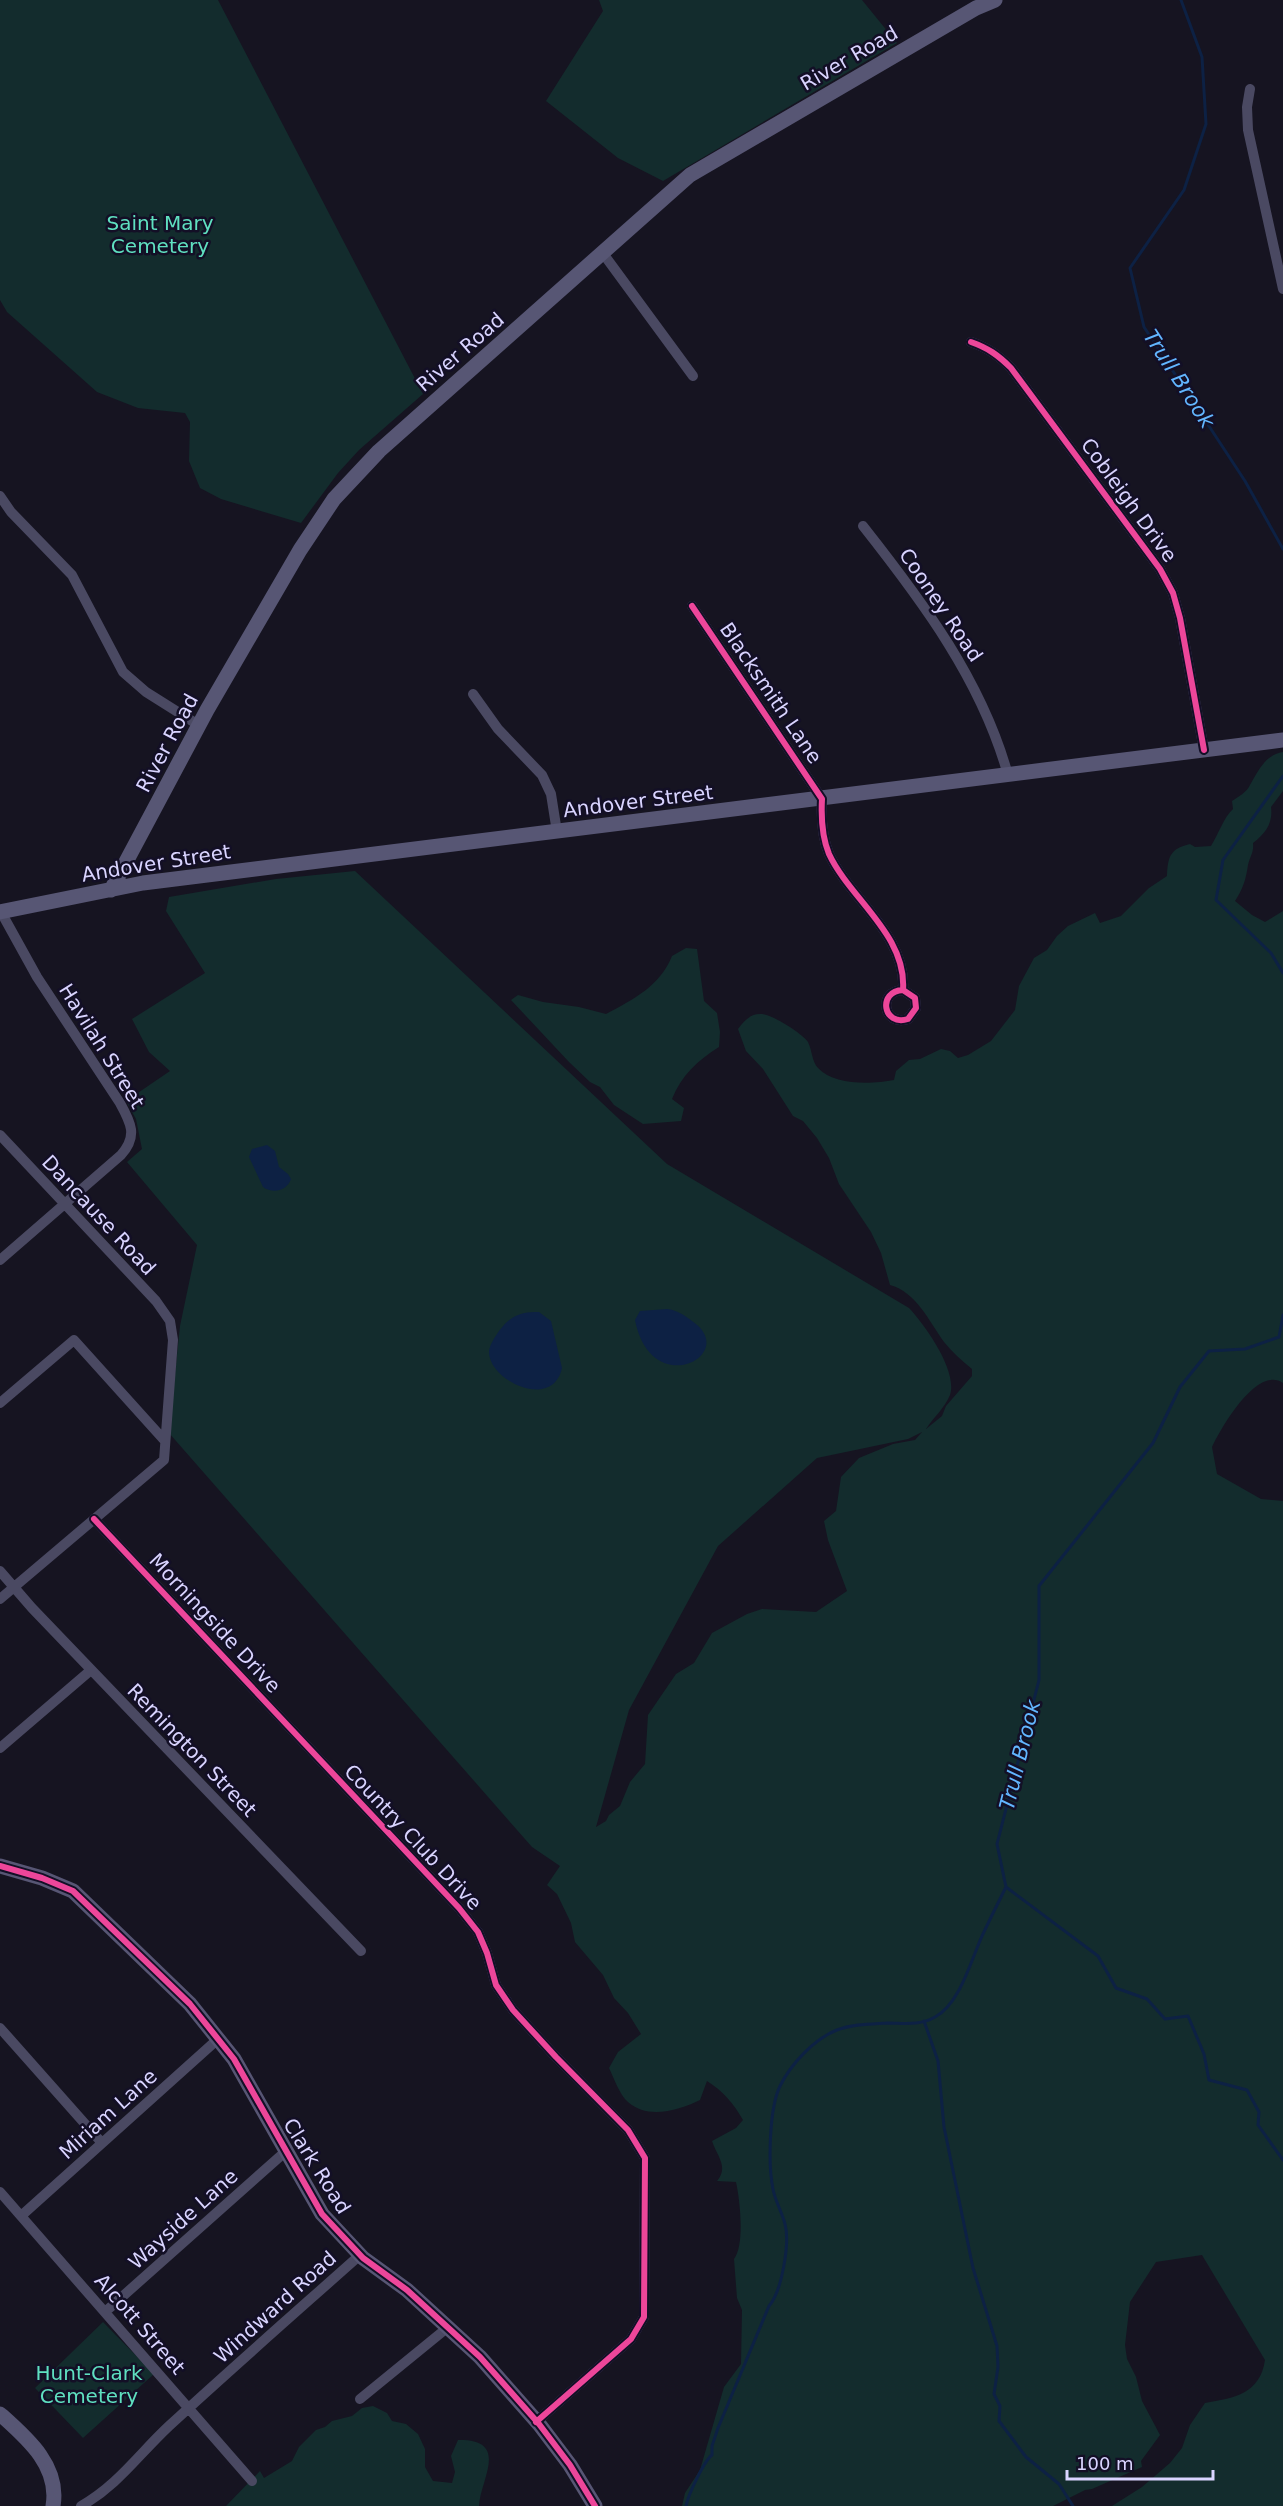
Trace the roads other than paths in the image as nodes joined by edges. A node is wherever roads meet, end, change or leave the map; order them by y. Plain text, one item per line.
1 (995, 0) edge
2 (1250, 89) dead end
3 (602, 252) junction
4 (1283, 289) edge
5 (971, 342) dead end
6 (693, 376) dead end
7 (0, 496) edge
8 (863, 526) dead end
9 (692, 606) dead end
10 (473, 693) dead end
11 (200, 726) junction
12 (1283, 740) edge
13 (1204, 750) junction
14 (1008, 775) junction
15 (822, 799) junction
16 (557, 832) junction
17 (111, 890) junction
18 (1, 912) edge
19 (903, 990) dead end
20 (0, 1135) edge
21 (63, 1203) junction
22 (0, 1260) edge
23 (0, 1403) edge
24 (165, 1441) junction
25 (94, 1518) junction
26 (0, 1571) edge
27 (14, 1587) junction
28 (0, 1599) edge
29 (91, 1670) junction
30 (0, 1748) edge
31 (311, 1752) joint
32 (0, 1866) edge
33 (361, 1951) dead end
34 (0, 2028) edge
35 (218, 2038) junction
36 (102, 2143) junction
37 (285, 2152) junction
38 (0, 2192) edge
39 (21, 2216) junction
40 (360, 2255) junction
41 (105, 2312) junction
42 (447, 2328) junction
43 (360, 2399) dead end
44 (190, 2408) junction
45 (0, 2415) edge
46 (536, 2421) junction
47 (252, 2481) dead end
48 (54, 2506) edge
49 (81, 2506) edge
50 (595, 2506) edge

1 - 3 main road, River Road
2 - 4 street
3 - 6 street
3 - 11 main road, River Road
5 - 13 street, Cobleigh Drive
7 - 11 street
8 - 14 street, Cooney Road
9 - 15 street, Blacksmith Lane
10 - 16 street
11 - 17 main road, River Road
12 - 13 main road, Andover Street
13 - 14 main road, Andover Street
14 - 15 main road, Andover Street
15 - 16 main road, Andover Street
15 - 19 street
16 - 17 main road, Andover Street
17 - 18 main road, Andover Street
18 - 21 street, Havilah Street
20 - 21 street, Dancause Road
21 - 22 street, Havilah Street
21 - 24 street, Dancause Road
23 - 24 street
24 - 25 street
25 - 27 street
25 - 31 street, Morningside Drive
26 - 27 street, Remington Street
27 - 28 street
27 - 29 street, Remington Street
29 - 30 street
29 - 33 street, Remington Street
31 - 46 street, Country Club Drive
32 - 35 main road, Clark Road
34 - 36 street
35 - 36 street, Miriam Lane
35 - 37 main road, Clark Road
36 - 39 street, Miriam Lane
37 - 40 main road, Clark Road
37 - 41 street, Wayside Lane
38 - 39 street, Alcott Street
39 - 41 street, Alcott Street
40 - 42 main road, Clark Road
40 - 44 street, Windward Road
41 - 44 street, Alcott Street
42 - 43 street
42 - 46 main road, Clark Road
44 - 47 street, Alcott Street
44 - 49 street, Windward Road
45 - 48 main road
46 - 50 main road, Clark Road

